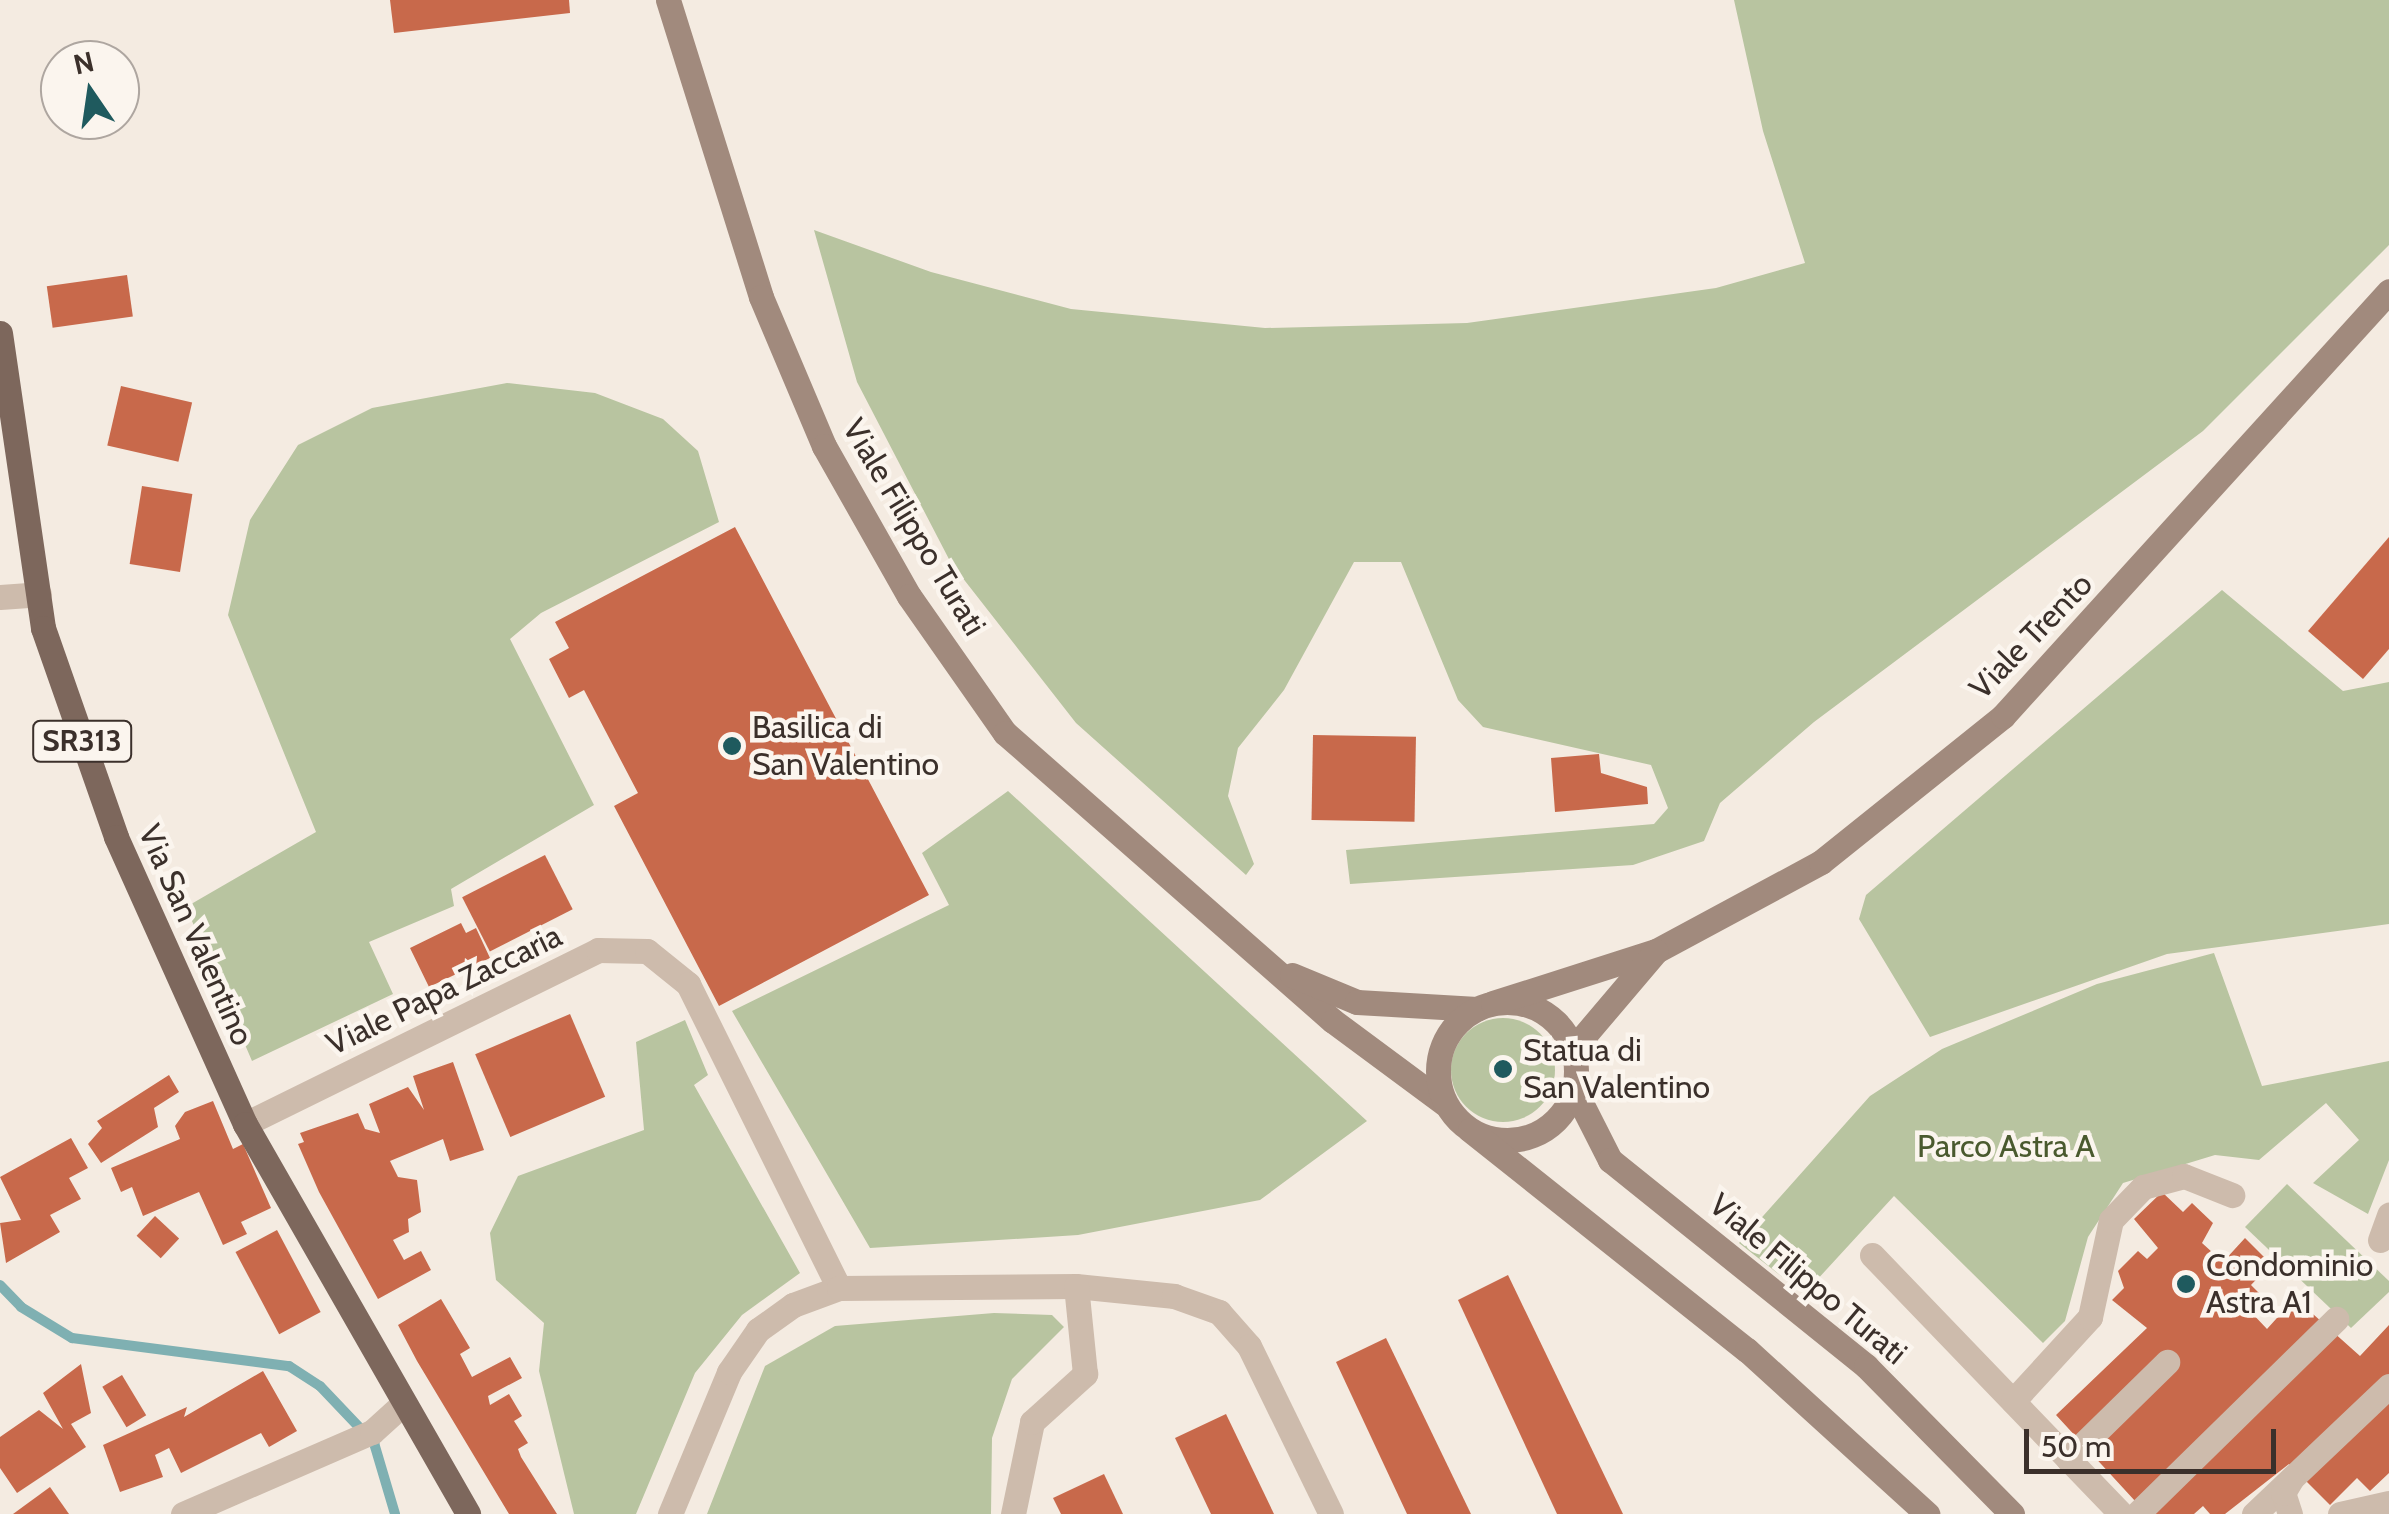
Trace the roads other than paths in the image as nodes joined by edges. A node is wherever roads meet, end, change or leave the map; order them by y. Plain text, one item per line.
1 (668, 0) edge
2 (2389, 291) edge
3 (0, 333) edge
4 (8, 439) edge
5 (39, 594) junction
6 (0, 597) edge
7 (1656, 950) junction
8 (1282, 971) junction
9 (1485, 1006) junction
10 (1573, 1049) junction
11 (1574, 1089) junction
12 (1445, 1104) junction
13 (245, 1124) junction
14 (1470, 1130) junction
15 (2232, 1194) dead end
16 (2389, 1215) edge
17 (2380, 1240) dead end
18 (1872, 1255) dead end
19 (1076, 1286) junction
20 (839, 1288) junction
21 (2336, 1319) dead end
22 (2167, 1362) dead end
23 (2389, 1386) edge
24 (2013, 1401) junction
25 (404, 1404) junction
26 (2068, 1459) junction
27 (2292, 1478) junction
28 (2388, 1502) edge
29 (182, 1514) edge
30 (468, 1514) edge
31 (670, 1514) edge
32 (1013, 1514) edge
33 (1331, 1514) edge
34 (1927, 1514) edge
35 (2012, 1514) edge
36 (2121, 1514) edge
37 (2138, 1514) edge
38 (2254, 1514) edge
39 (2290, 1514) edge
40 (2340, 1514) edge

1 - 8 street, Viale Filippo Turati
2 - 7 street, Viale Trento
3 - 4 main road, Via San Valentino / SR313
4 - 5 main road, Via San Valentino / SR313
5 - 6 street
5 - 13 main road, Via San Valentino / SR313
7 - 9 street, Viale Trento
7 - 10 street, Viale Trento
8 - 9 street, Viale Filippo Turati
8 - 12 street, Viale Filippo Turati
9 - 10 street
9 - 12 street
10 - 11 street
11 - 14 street
11 - 35 street, Viale Filippo Turati
12 - 14 street
13 - 20 street, Viale Papa Zaccaria
13 - 25 main road, Via San Valentino / SR313
14 - 34 street
15 - 24 street
16 - 17 street
18 - 24 street
19 - 20 street
19 - 32 street
19 - 33 street
20 - 31 street
21 - 37 street
22 - 26 street
23 - 27 street
24 - 26 street
25 - 29 street
25 - 30 main road, Via San Valentino / SR313
26 - 36 street
27 - 38 street
27 - 39 street
28 - 40 street

